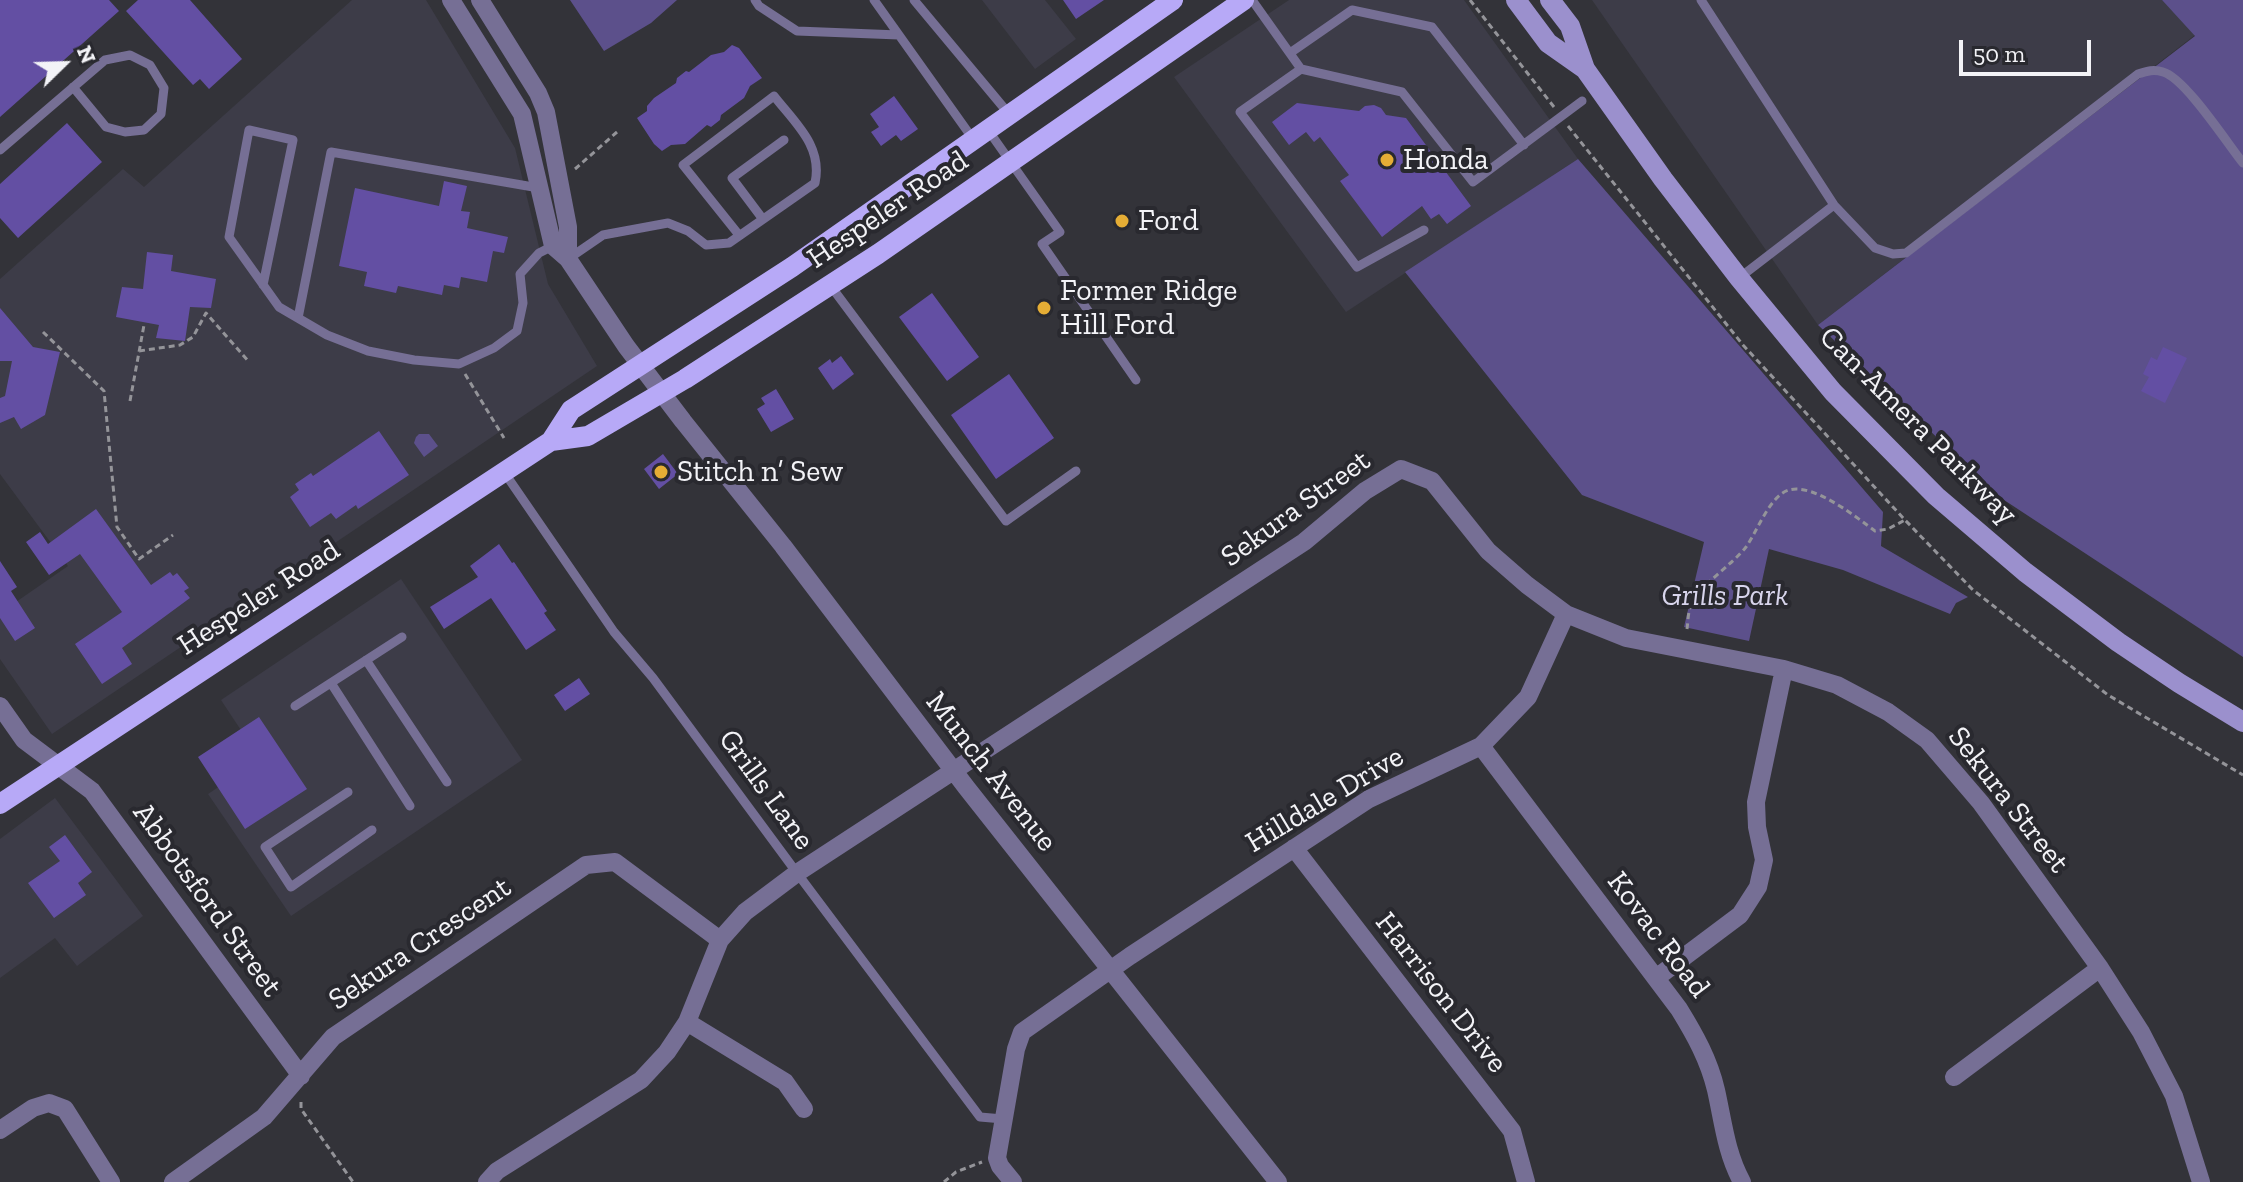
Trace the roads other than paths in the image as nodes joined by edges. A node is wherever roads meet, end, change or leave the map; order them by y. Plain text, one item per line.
1 (451, 0) edge
2 (480, 0) edge
3 (755, 0) edge
4 (874, 0) edge
5 (914, 0) edge
6 (1173, 0) edge
7 (1244, 0) edge
8 (1252, 0) edge
9 (1516, 0) edge
10 (1550, 0) edge
11 (1701, 0) edge
12 (899, 35) junction
13 (1290, 53) junction
14 (1301, 69) junction
15 (1585, 69) junction
16 (73, 87) junction
17 (1582, 101) dead end
18 (1009, 115) junction
19 (981, 134) junction
20 (784, 140) dead end
21 (1524, 145) junction
22 (0, 150) edge
23 (1012, 162) junction
24 (2243, 163) edge
25 (539, 188) junction
26 (1834, 205) junction
27 (762, 218) junction
28 (1424, 230) dead end
29 (739, 235) junction
30 (553, 246) junction
31 (568, 259) junction
32 (1739, 278) junction
33 (263, 285) junction
34 (830, 285) junction
35 (298, 318) junction
36 (640, 365) junction
37 (1136, 380) dead end
38 (662, 393) junction
39 (551, 441) junction
40 (504, 471) junction
41 (1076, 471) dead end
42 (1566, 614) junction
43 (402, 637) dead end
44 (366, 660) junction
45 (1784, 669) junction
46 (331, 683) junction
47 (0, 706) edge
48 (295, 706) dead end
49 (2243, 722) edge
50 (1481, 746) junction
51 (59, 766) junction
52 (954, 771) junction
53 (447, 782) dead end
54 (348, 792) dead end
55 (0, 804) edge
56 (410, 806) dead end
57 (372, 830) dead end
58 (1294, 848) junction
59 (797, 873) junction
60 (720, 940) junction
61 (2100, 968) junction
62 (1110, 970) junction
63 (1656, 978) junction
64 (687, 1022) junction
65 (301, 1076) junction
66 (1954, 1077) dead end
67 (804, 1109) dead end
68 (1003, 1119) junction
69 (0, 1130) edge
70 (111, 1182) edge
71 (173, 1182) edge
72 (487, 1182) edge
73 (1013, 1182) edge
74 (1278, 1182) edge
75 (1526, 1182) edge
76 (1742, 1182) edge
77 (2201, 1182) edge

1 - 25 street
2 - 31 street
3 - 12 lane
4 - 12 lane
5 - 18 lane
6 - 18 main road, Hespeler Road
7 - 23 main road, Hespeler Road
8 - 13 lane
9 - 15 main road, Can-Amera Parkway
10 - 15 main road, Can-Amera Parkway
11 - 26 lane
12 - 19 lane
13 - 14 lane
13 - 21 lane
14 - 21 lane
14 - 28 lane
15 - 32 main road, Can-Amera Parkway
16 - 16 lane
16 - 22 lane
17 - 21 lane
18 - 19 main road, Hespeler Road
19 - 23 lane
19 - 36 main road, Hespeler Road
20 - 27 lane
23 - 34 main road, Hespeler Road
23 - 37 lane
24 - 26 lane
25 - 30 street
25 - 35 lane
26 - 32 lane
27 - 29 lane
27 - 29 lane
29 - 31 lane
30 - 31 street, Munch Avenue
30 - 35 lane
31 - 36 street, Munch Avenue
32 - 49 main road, Can-Amera Parkway
33 - 33 lane
33 - 35 lane
34 - 38 main road, Hespeler Road
34 - 41 lane
36 - 38 street, Munch Avenue
36 - 39 main road, Hespeler Road
38 - 39 main road, Hespeler Road
38 - 52 street, Munch Avenue
39 - 40 main road, Hespeler Road
40 - 51 main road, Hespeler Road
40 - 59 lane, Grills Lane
42 - 45 street, Sekura Street
42 - 50 street, Hilldale Drive
42 - 52 street, Sekura Street
43 - 44 lane
44 - 46 lane
44 - 53 lane
45 - 61 street, Sekura Street
45 - 63 street
46 - 48 lane
46 - 56 lane
47 - 51 street, Abbotsford Street
50 - 58 street, Hilldale Drive
50 - 63 street, Kovac Road
51 - 55 main road, Hespeler Road
51 - 65 street, Abbotsford Street
52 - 59 street, Sekura Street
52 - 62 street, Munch Avenue
54 - 57 lane
58 - 62 street, Hilldale Drive
58 - 75 street, Harrison Drive
59 - 60 street
59 - 68 lane, Grills Lane
60 - 64 street
60 - 65 street, Sekura Crescent
61 - 66 street
61 - 77 street, Sekura Street
62 - 68 street, Hilldale Drive
62 - 74 street, Munch Avenue
63 - 76 street, Kovac Road
64 - 67 street
64 - 72 street
65 - 71 street, Sekura Crescent
68 - 73 street, Hilldale Drive
69 - 70 street

